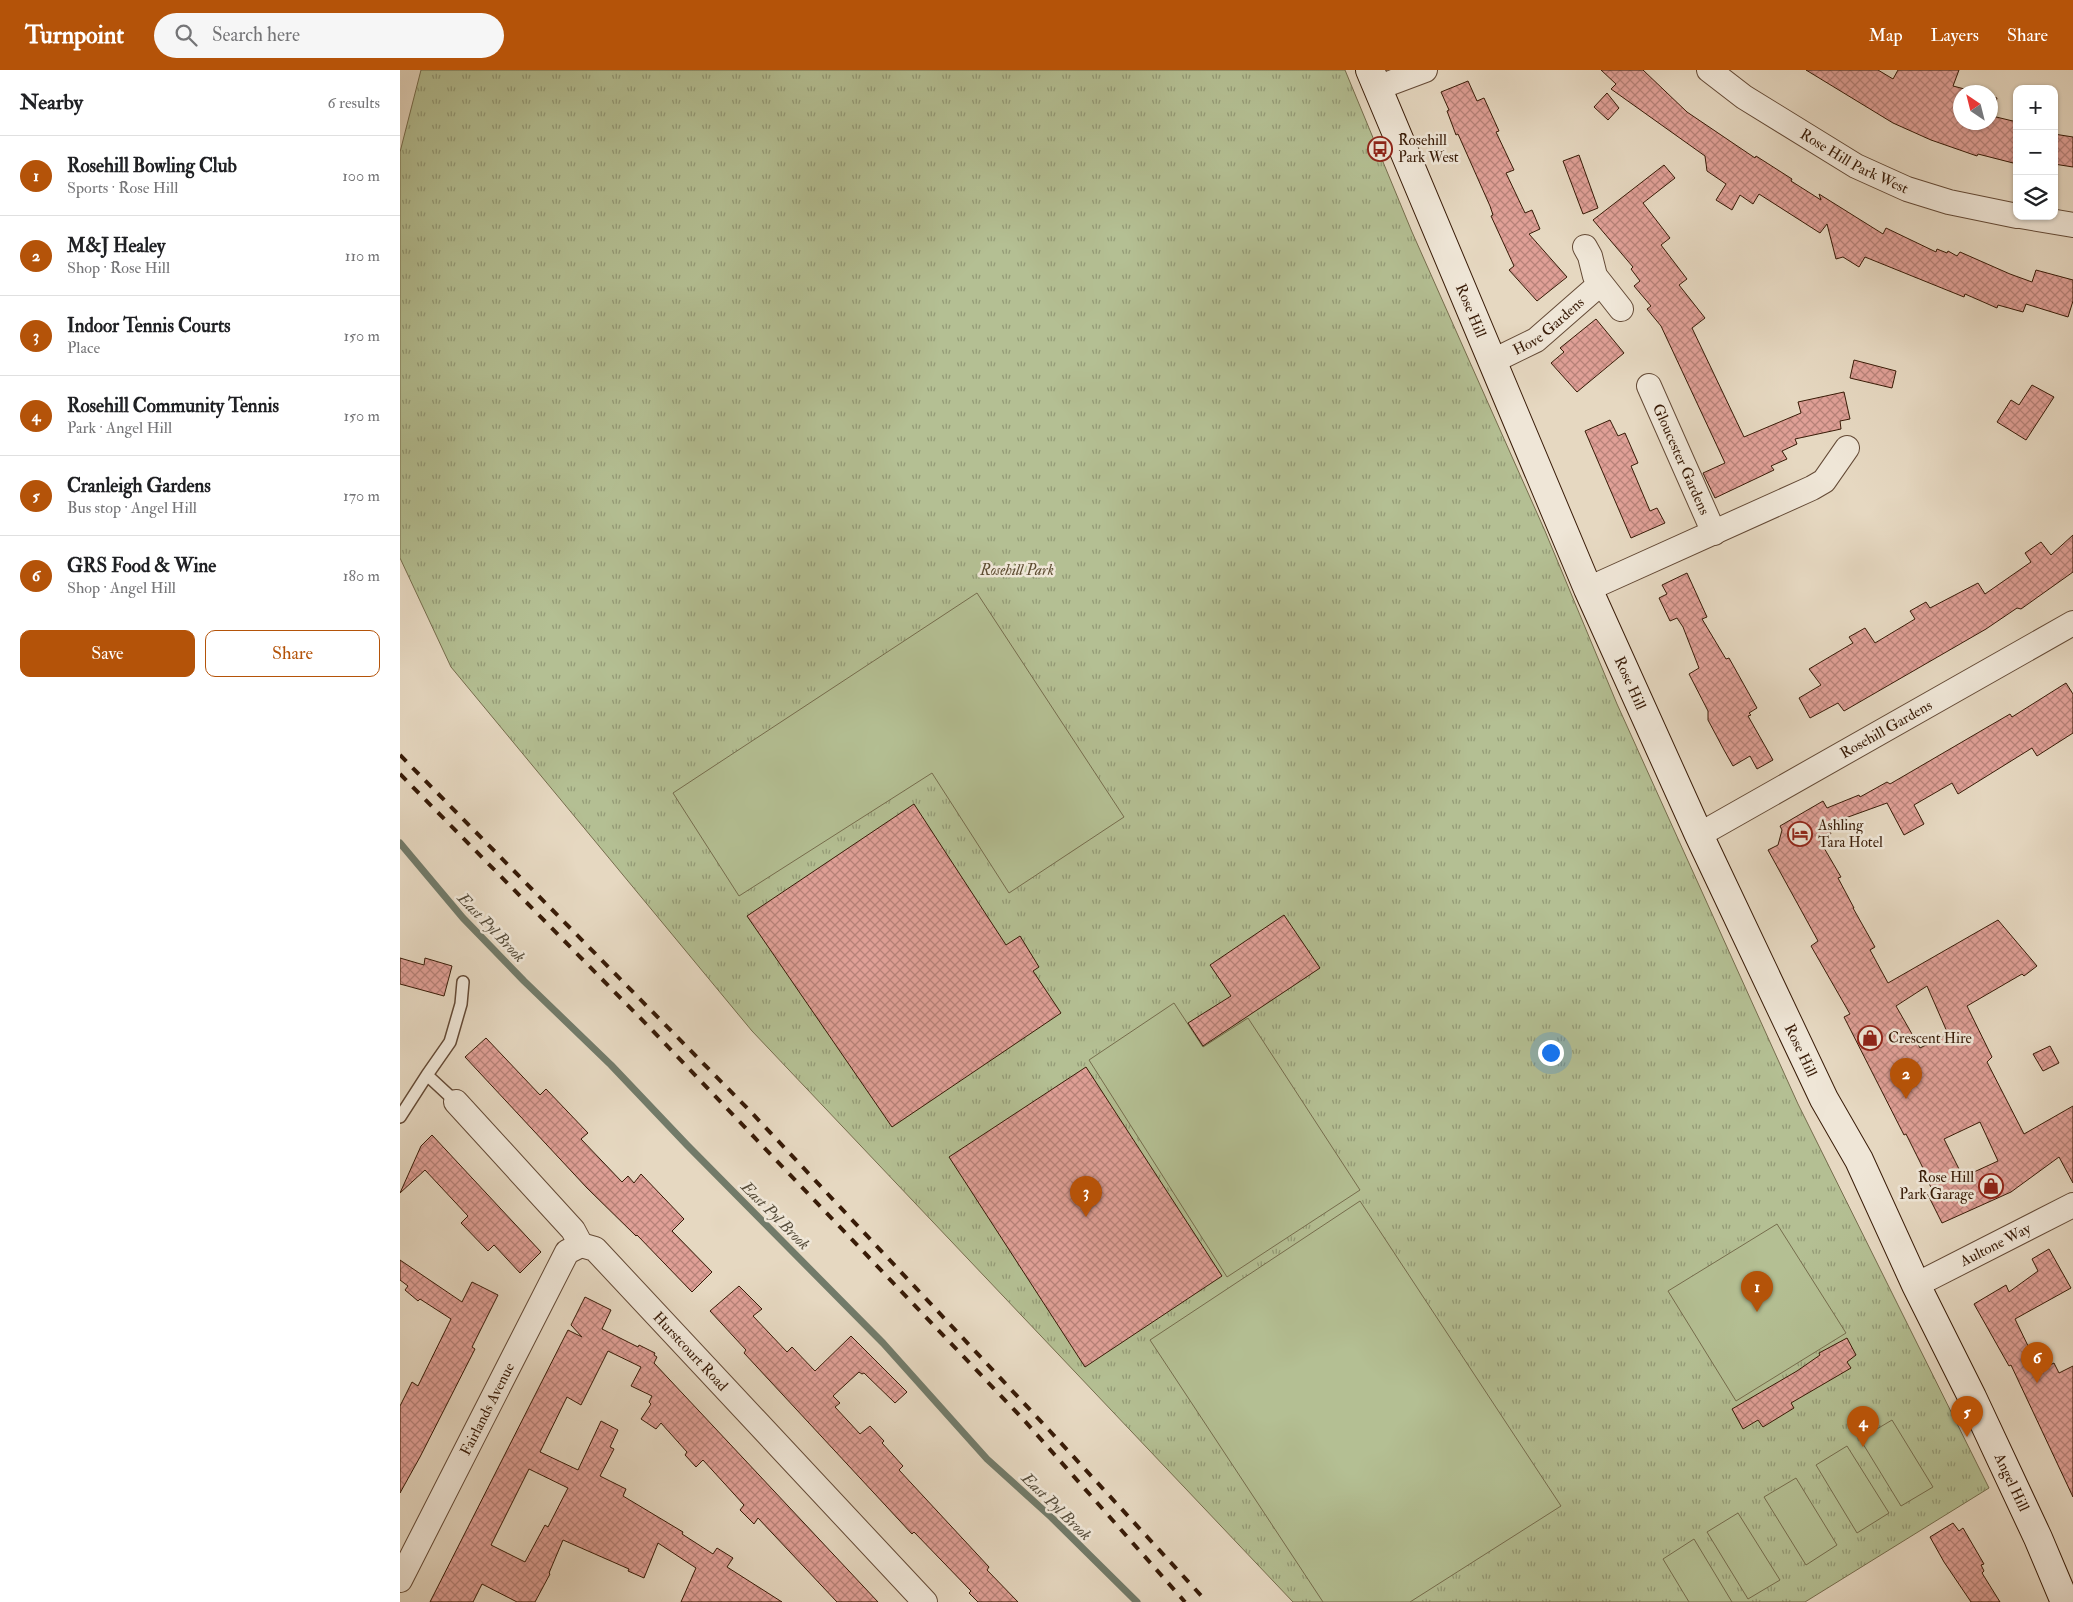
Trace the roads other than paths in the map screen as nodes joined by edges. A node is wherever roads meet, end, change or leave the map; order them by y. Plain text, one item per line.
1 (1425, 70) edge
2 (1709, 70) edge
3 (1373, 79) edge
4 (2013, 215) edge
5 (2042, 220) edge
6 (2073, 225) edge
7 (1585, 247) dead end
8 (1600, 284) junction
9 (1621, 309) dead end
10 (1493, 361) junction
11 (1649, 386) dead end
12 (1847, 448) dead end
13 (1714, 533) junction
14 (1588, 589) junction
15 (2073, 623) edge
16 (1699, 835) junction
17 (463, 982) dead end
18 (428, 1075) junction
19 (456, 1102) joint
20 (400, 1117) edge
21 (2073, 1205) edge
22 (581, 1245) junction
23 (1916, 1285) junction
24 (400, 1580) edge
25 (925, 1602) edge
26 (2065, 1602) edge

1 - 3 street
2 - 4 street, Rose Hill Park West
3 - 10 main road, Rose Hill
5 - 6 street, Rose Hill Park West
7 - 8 street
8 - 9 street
8 - 10 street, Hove Gardens
10 - 14 main road, Rose Hill
11 - 13 street, Gloucester Gardens
12 - 13 street, Gloucester Gardens
13 - 14 street, Gloucester Gardens
14 - 16 main road, Rose Hill
15 - 16 street, Rosehill Gardens
16 - 23 main road, Rose Hill
17 - 18 lane
18 - 19 lane
18 - 20 lane
19 - 22 street, Hurstcourt Road
21 - 23 street, Aultone Way
22 - 24 street, Fairlands Avenue
22 - 25 street, Hurstcourt Road
23 - 26 main road, Angel Hill

